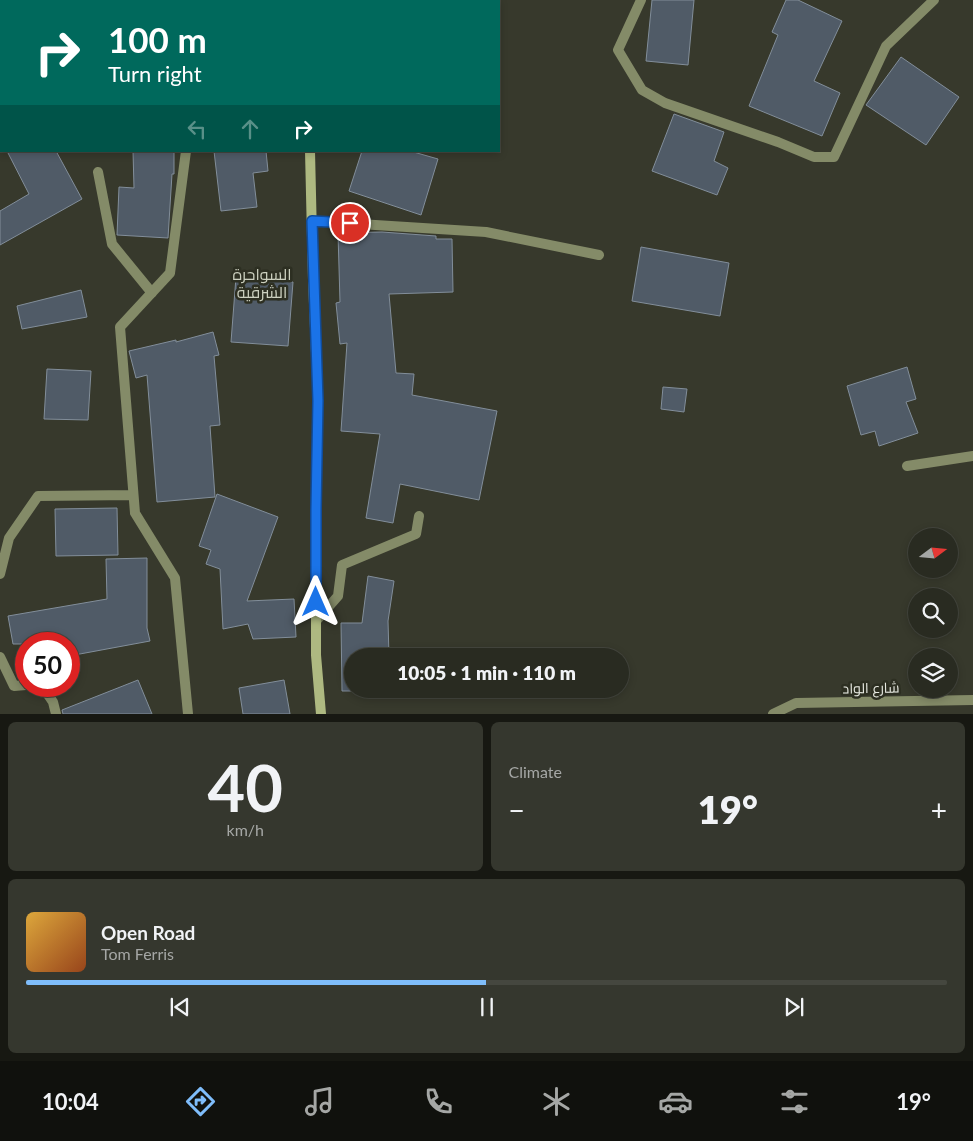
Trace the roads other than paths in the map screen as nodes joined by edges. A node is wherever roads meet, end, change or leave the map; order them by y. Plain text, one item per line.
1 (641, 0) edge
2 (934, 0) edge
3 (186, 152) edge
4 (310, 152) edge
5 (98, 172) dead end
6 (312, 221) junction
7 (599, 254) dead end
8 (152, 293) junction
9 (973, 456) edge
10 (907, 466) dead end
11 (133, 495) junction
12 (420, 516) dead end
13 (0, 574) edge
14 (316, 621) junction
15 (0, 657) edge
16 (15, 686) edge
17 (50, 697) edge
18 (973, 700) edge
19 (56, 714) edge
20 (188, 714) edge
21 (322, 714) edge
22 (772, 714) edge

1 - 2 street
3 - 8 street
4 - 6 main road
5 - 8 street
6 - 7 street
6 - 14 main road
8 - 11 street
9 - 10 street
11 - 13 street
11 - 20 street
12 - 14 street
14 - 21 main road
15 - 16 street
17 - 19 street
18 - 22 street, شارع الواد

